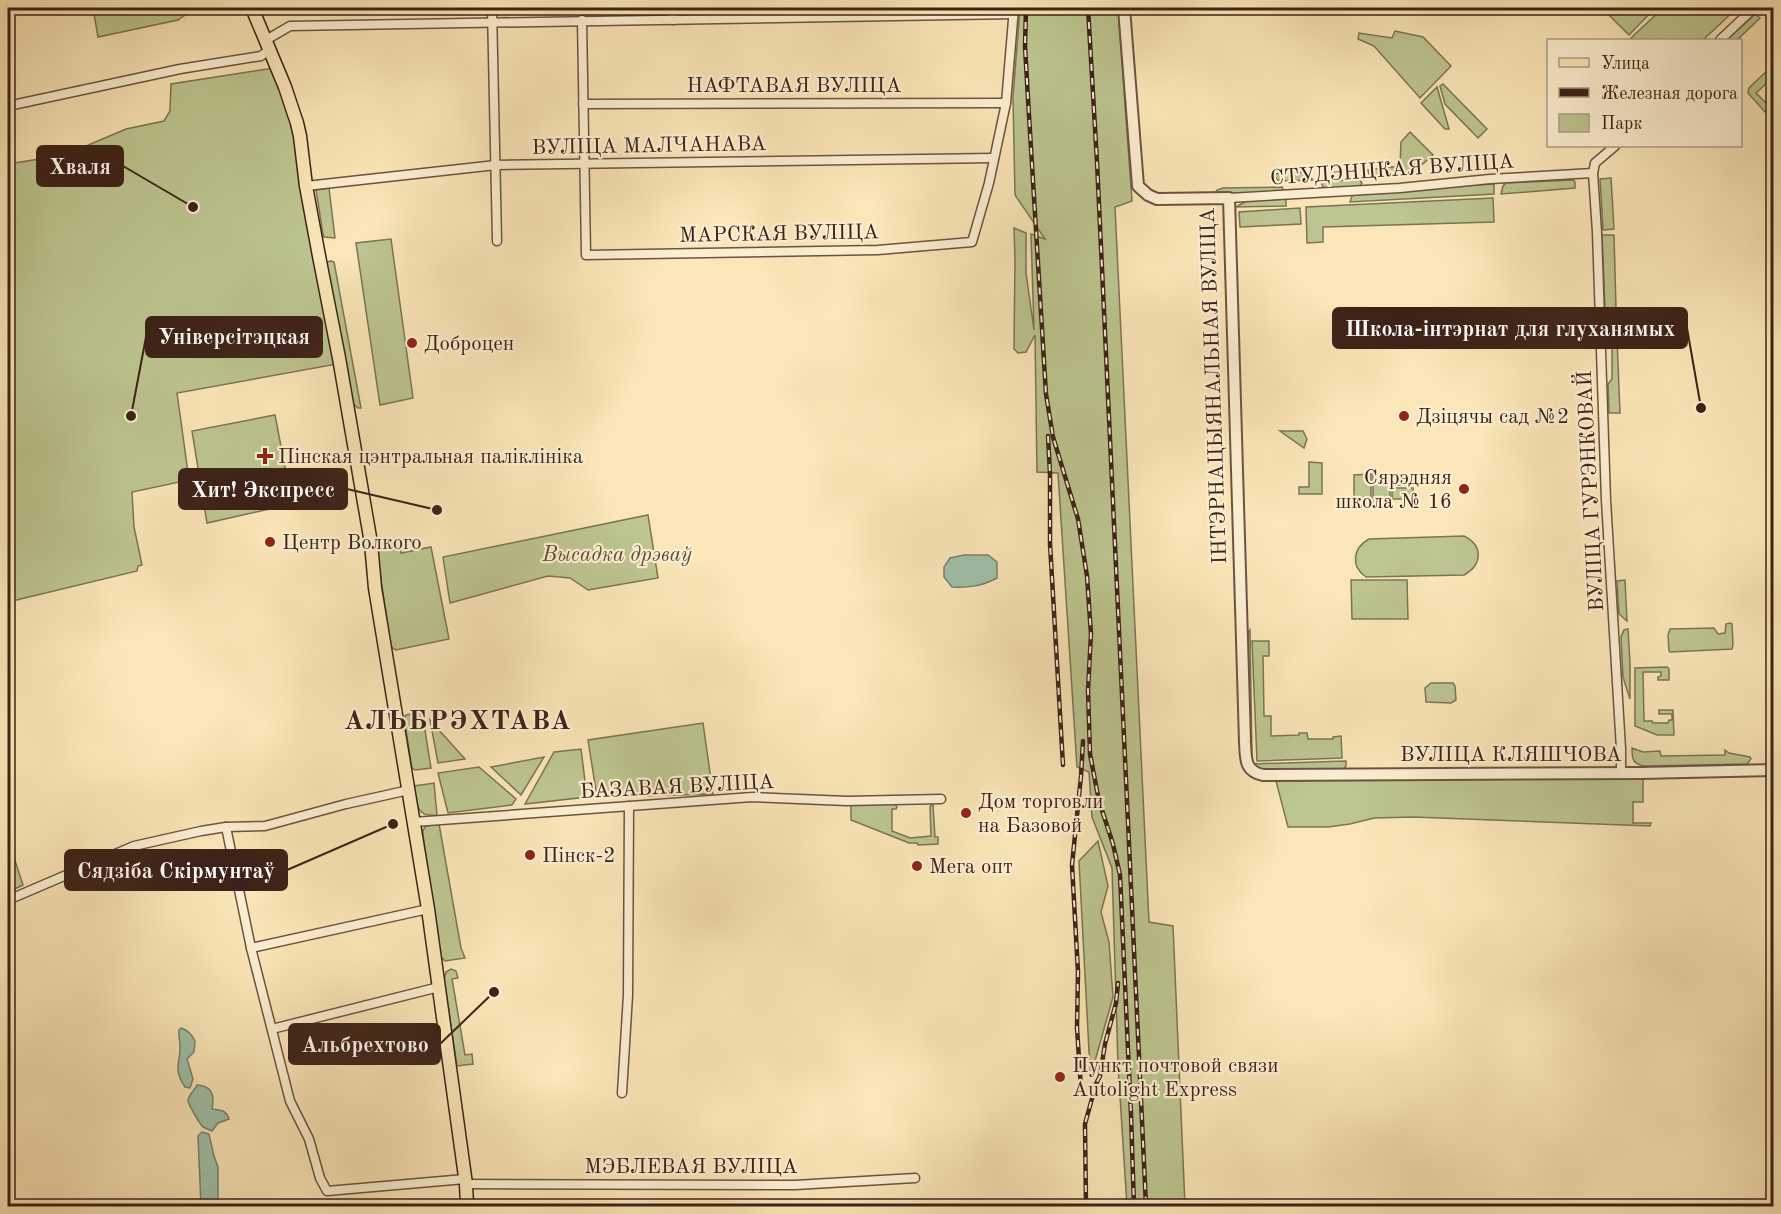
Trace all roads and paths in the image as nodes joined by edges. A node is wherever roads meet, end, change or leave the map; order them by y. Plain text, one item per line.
1 (252, 8) edge
2 (492, 8) edge
3 (673, 8) edge
4 (1124, 8) edge
5 (1754, 8) edge
6 (1014, 11) edge
7 (582, 20) junction
8 (673, 20) junction
9 (491, 22) junction
10 (1721, 39) edge
11 (268, 44) junction
12 (1006, 102) junction
13 (583, 104) junction
14 (8, 106) edge
15 (1614, 147) edge
16 (994, 158) junction
17 (496, 165) junction
18 (584, 165) junction
19 (1593, 173) junction
20 (306, 186) junction
21 (1229, 198) junction
22 (497, 241) dead end
23 (1250, 769) joint
24 (1773, 770) edge
25 (1621, 772) junction
26 (409, 790) junction
27 (941, 799) dead end
28 (629, 806) junction
29 (414, 822) junction
30 (226, 827) junction
31 (8, 900) edge
32 (428, 909) junction
33 (251, 948) junction
34 (439, 987) junction
35 (272, 1029) junction
36 (622, 1093) dead end
37 (915, 1178) dead end
38 (466, 1182) junction
39 (466, 1206) edge

1 - 11 main road
2 - 9 street
3 - 8 street
4 - 21 street, ІНТЭРНАЦЫЯНАЛЬНАЯ ВУЛІЦА
5 - 10 street
6 - 8 street
6 - 12 street
7 - 8 street
7 - 9 street
7 - 13 street
9 - 11 street
9 - 17 street
11 - 14 street
11 - 20 main road
12 - 13 street, НАФТАВАЯ ВУЛІЦА
12 - 16 street
13 - 18 street
15 - 19 street
16 - 18 street, ВУЛІЦА МАЛЧАНАВА
16 - 18 street, МАРСКАЯ ВУЛІЦА
17 - 18 street, ВУЛІЦА МАЛЧАНАВА
17 - 20 street, ВУЛІЦА МАЛЧАНАВА
17 - 22 street
19 - 21 street, СТУДЭНЦКАЯ ВУЛІЦА
19 - 25 street, ВУЛІЦА ГУРЭНКОВАЙ
20 - 26 main road
21 - 23 street, ІНТЭРНАЦЫЯНАЛЬНАЯ ВУЛІЦА
23 - 25 street, ВУЛІЦА КЛЯШЧОВА
24 - 25 street, ВУЛІЦА КЛЯШЧОВА
26 - 29 main road
26 - 30 street
27 - 28 street, БАЗАВАЯ ВУЛІЦА
28 - 29 street, БАЗАВАЯ ВУЛІЦА
28 - 36 street
29 - 32 main road
30 - 31 street
30 - 33 street
32 - 33 street
32 - 34 main road
33 - 35 street
34 - 35 street
34 - 38 main road
35 - 38 street, МЭБЛЕВАЯ ВУЛІЦА
37 - 38 street, МЭБЛЕВАЯ ВУЛІЦА
38 - 39 main road

